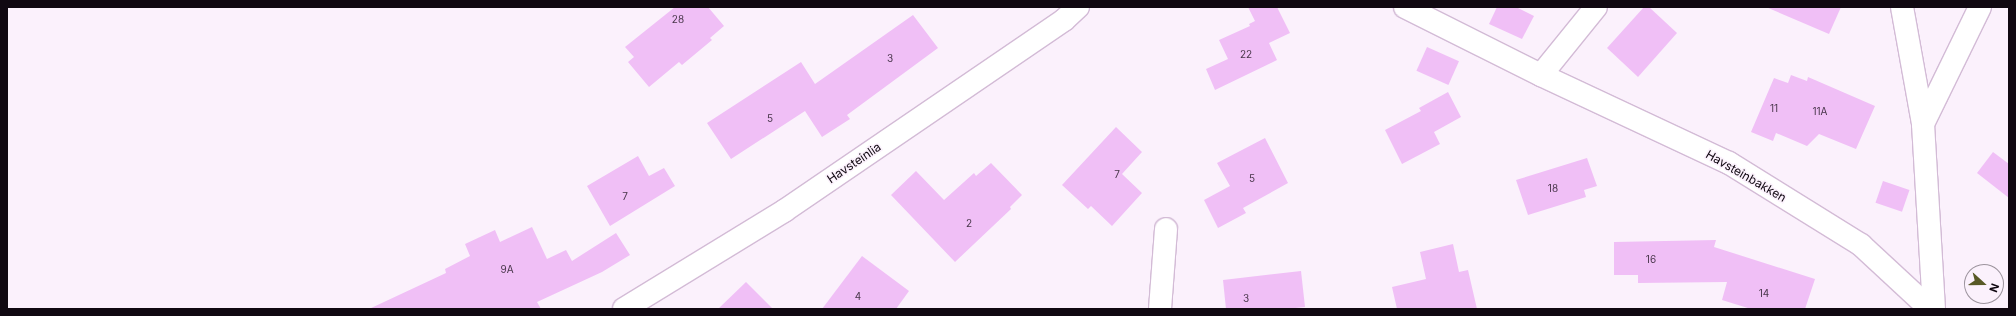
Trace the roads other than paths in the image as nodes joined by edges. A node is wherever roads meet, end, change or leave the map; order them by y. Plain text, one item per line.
1 (1078, 7) edge
2 (1405, 7) edge
3 (1596, 7) edge
4 (1902, 7) edge
5 (1980, 7) edge
6 (1541, 75) junction
7 (1923, 124) junction
8 (1166, 229) dead end
9 (624, 309) edge
10 (1160, 309) edge
11 (1930, 309) edge
12 (1934, 309) edge

1 - 9 street, Havsteinlia
2 - 6 street, Havsteinbakken
3 - 6 street
4 - 7 street
5 - 7 street
6 - 11 street, Havsteinbakken
7 - 12 street
8 - 10 street

